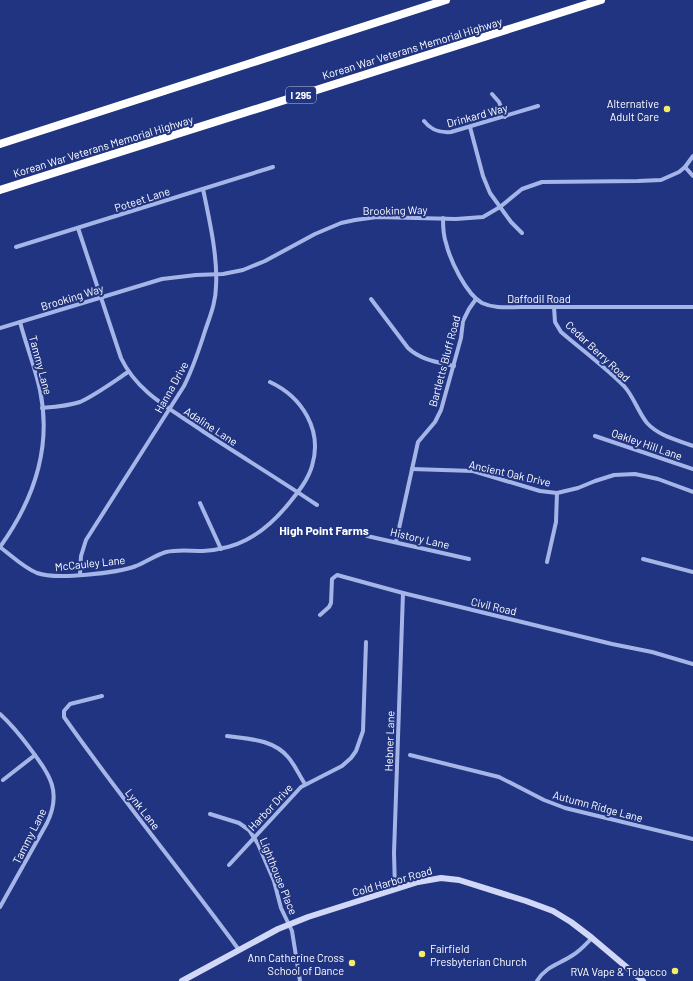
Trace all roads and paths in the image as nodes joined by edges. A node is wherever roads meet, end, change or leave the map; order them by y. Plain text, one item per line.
1 (446, 0) edge
2 (601, 0) edge
3 (492, 94) dead end
4 (538, 106) dead end
5 (505, 117) junction
6 (424, 121) dead end
7 (470, 127) junction
8 (0, 144) edge
9 (693, 156) edge
10 (273, 167) dead end
11 (685, 167) junction
12 (693, 176) edge
13 (203, 189) junction
14 (0, 190) edge
15 (500, 207) junction
16 (442, 218) junction
17 (78, 228) junction
18 (522, 233) dead end
19 (16, 248) dead end
20 (216, 274) junction
21 (101, 298) junction
22 (371, 299) dead end
23 (476, 299) junction
24 (554, 307) junction
25 (693, 307) edge
26 (20, 322) junction
27 (0, 328) edge
28 (454, 366) junction
29 (128, 372) junction
30 (270, 382) dead end
31 (42, 408) junction
32 (169, 409) junction
33 (595, 436) dead end
34 (693, 446) edge
35 (412, 469) junction
36 (693, 469) edge
37 (298, 492) junction
38 (693, 492) edge
39 (557, 493) junction
40 (200, 503) dead end
41 (317, 505) dead end
42 (367, 536) dead end
43 (396, 542) junction
44 (0, 547) edge
45 (221, 548) junction
46 (469, 559) dead end
47 (643, 559) dead end
48 (547, 562) dead end
49 (693, 572) edge
50 (80, 574) junction
51 (403, 593) junction
52 (320, 615) dead end
53 (366, 642) dead end
54 (693, 664) edge
55 (102, 696) dead end
56 (0, 714) edge
57 (227, 736) dead end
58 (410, 755) dead end
59 (35, 756) junction
60 (3, 780) dead end
61 (305, 784) junction
62 (210, 814) dead end
63 (254, 837) junction
64 (693, 839) edge
65 (229, 865) dead end
66 (395, 889) junction
67 (0, 905) edge
68 (289, 924) junction
69 (592, 938) junction
70 (239, 950) junction
71 (182, 981) edge
72 (300, 981) edge
73 (537, 981) edge
74 (642, 981) edge

1 - 8 highway
2 - 14 highway, Korean War Veterans Memorial Highway / I 295
3 - 5 street
4 - 5 street, Drinkard Way
5 - 7 street, Drinkard Way
6 - 7 street, Drinkard Way
7 - 15 street
9 - 11 street, Brooking Way
10 - 13 street, Poteet Lane
11 - 12 street
11 - 15 street, Brooking Way
13 - 17 street, Poteet Lane
13 - 20 street, Hanna Drive
15 - 16 street, Brooking Way
15 - 18 street
16 - 20 street, Brooking Way
16 - 23 street
17 - 19 street, Poteet Lane
17 - 21 street, Adaline Lane
20 - 21 street, Brooking Way
20 - 32 street, Hanna Drive
21 - 26 street, Brooking Way
21 - 29 street, Adaline Lane
22 - 28 street
23 - 24 street, Daffodil Road
23 - 28 street, Bartletts Bluff Road
24 - 25 street, Daffodil Road
24 - 34 street, Cedar Berry Road
26 - 27 street, Brooking Way
26 - 31 street, Tammy Lane
28 - 35 street, Bartletts Bluff Road
29 - 31 street
29 - 32 street, Adaline Lane
30 - 37 street, McCauley Lane
31 - 44 street, Tammy Lane
32 - 37 street, Adaline Lane
32 - 50 street, Hanna Drive
33 - 36 street, Oakley Hill Lane
35 - 39 street, Ancient Oak Drive
35 - 43 street, Bartletts Bluff Road
37 - 41 street, Adaline Lane
37 - 45 street, McCauley Lane
38 - 39 street, Ancient Oak Drive
39 - 48 street
40 - 45 street
42 - 43 street, History Lane
43 - 46 street, History Lane
44 - 50 street, McCauley Lane
45 - 50 street, McCauley Lane
47 - 49 street
51 - 52 street, Civil Road
51 - 54 street, Civil Road
51 - 66 street, Hebner Lane
53 - 61 street, Harbor Drive
55 - 70 street, Lynk Lane
56 - 59 street, Tammy Lane
57 - 61 street
58 - 64 street, Autumn Ridge Lane
59 - 60 street
59 - 67 street, Tammy Lane
61 - 63 street, Harbor Drive
62 - 63 street, Lighthouse Place
63 - 65 street, Harbor Drive
63 - 68 street, Lighthouse Place
66 - 68 main road, Cold Harbor Road
66 - 69 main road, Cold Harbor Road
68 - 70 main road, Cold Harbor Road
68 - 72 street, Lighthouse Place
69 - 73 street
69 - 74 main road, Cold Harbor Road
70 - 71 main road, Cold Harbor Road

